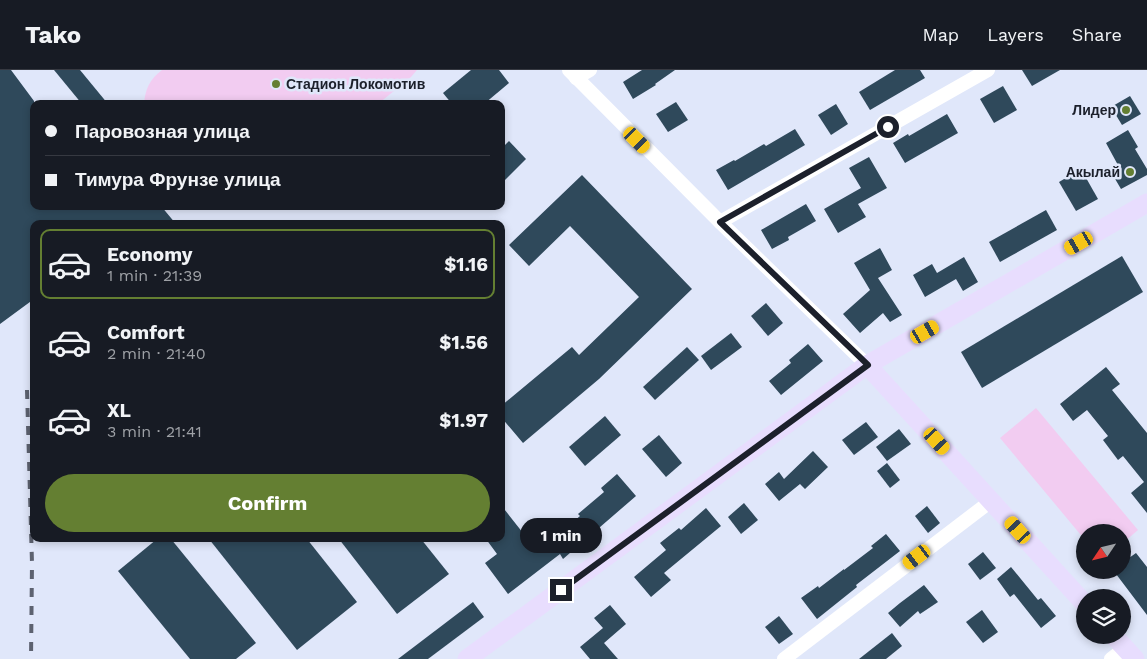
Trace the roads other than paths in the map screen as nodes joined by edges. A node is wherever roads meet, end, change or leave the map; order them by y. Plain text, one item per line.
1 (590, 70) edge
2 (988, 70) edge
3 (572, 74) edge
4 (1147, 203) edge
5 (720, 222) junction
6 (868, 365) junction
7 (991, 501) junction
8 (1076, 594) edge
9 (467, 659) edge
10 (784, 659) edge

1 - 3 street
2 - 5 street
3 - 5 street
4 - 6 main road
5 - 6 street
6 - 7 main road
6 - 9 main road
7 - 8 main road
7 - 10 street

